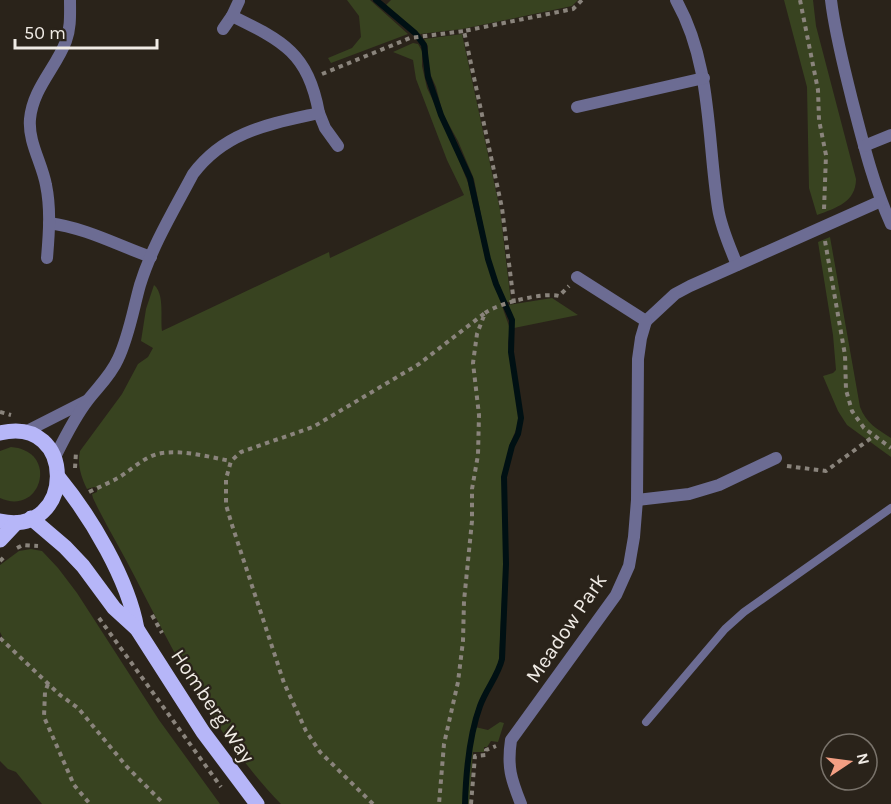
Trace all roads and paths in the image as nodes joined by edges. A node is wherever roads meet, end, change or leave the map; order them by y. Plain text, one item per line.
1 (70, 0) edge
2 (582, 0) edge
3 (676, 0) edge
4 (831, 0) edge
5 (239, 1) edge
6 (232, 16) junction
7 (223, 29) dead end
8 (464, 31) junction
9 (704, 78) junction
10 (311, 79) junction
11 (577, 107) dead end
12 (319, 113) junction
13 (891, 135) edge
14 (339, 146) dead end
15 (864, 146) junction
16 (881, 201) junction
17 (49, 223) junction
18 (891, 224) edge
19 (151, 257) junction
20 (47, 258) dead end
21 (737, 265) junction
22 (577, 277) joint
23 (514, 303) junction
24 (485, 313) junction
25 (646, 321) junction
26 (87, 400) junction
27 (25, 432) junction
28 (0, 433) edge
29 (874, 436) dead end
30 (78, 445) dead end
31 (54, 459) junction
32 (776, 459) joint
33 (231, 461) junction
34 (59, 478) junction
35 (78, 478) dead end
36 (82, 486) dead end
37 (637, 500) junction
38 (891, 508) edge
39 (31, 518) junction
40 (0, 521) edge
41 (16, 523) junction
42 (0, 540) edge
43 (42, 548) dead end
44 (0, 561) edge
45 (150, 610) dead end
46 (96, 614) dead end
47 (137, 629) junction
48 (0, 638) edge
49 (165, 638) dead end
50 (48, 684) junction
51 (646, 722) dead end
52 (511, 740) junction
53 (222, 788) dead end
54 (90, 804) edge
55 (164, 804) edge
56 (257, 804) edge
57 (373, 804) edge
58 (439, 804) edge
59 (471, 804) edge
60 (522, 804) edge

1 - 17 street
2 - 8 path
3 - 9 street
4 - 15 street
5 - 6 street
6 - 7 street
6 - 10 street
8 - 10 path
8 - 23 path
9 - 11 street
9 - 21 street
10 - 12 street
12 - 14 street
12 - 19 street
13 - 15 street
15 - 16 street
16 - 18 street
16 - 21 street
17 - 19 street
17 - 20 street
19 - 26 street
21 - 25 street
22 - 23 path
22 - 25 street
23 - 24 path
24 - 33 path
24 - 58 path
25 - 37 street, Meadow Park
26 - 27 street
26 - 31 street
27 - 28 main road
27 - 31 main road
29 - 32 path
30 - 35 path
31 - 34 main road
32 - 37 street
33 - 36 path
33 - 57 path
34 - 39 main road
34 - 47 main road, Homberg Way
37 - 52 street, Meadow Park
38 - 51 lane
39 - 41 main road
39 - 47 main road, Homberg Way
40 - 41 main road
41 - 42 main road
43 - 44 path
45 - 49 path
46 - 53 path
47 - 56 main road, Homberg Way
48 - 50 path
50 - 54 path
50 - 55 path
52 - 59 path
52 - 60 street

